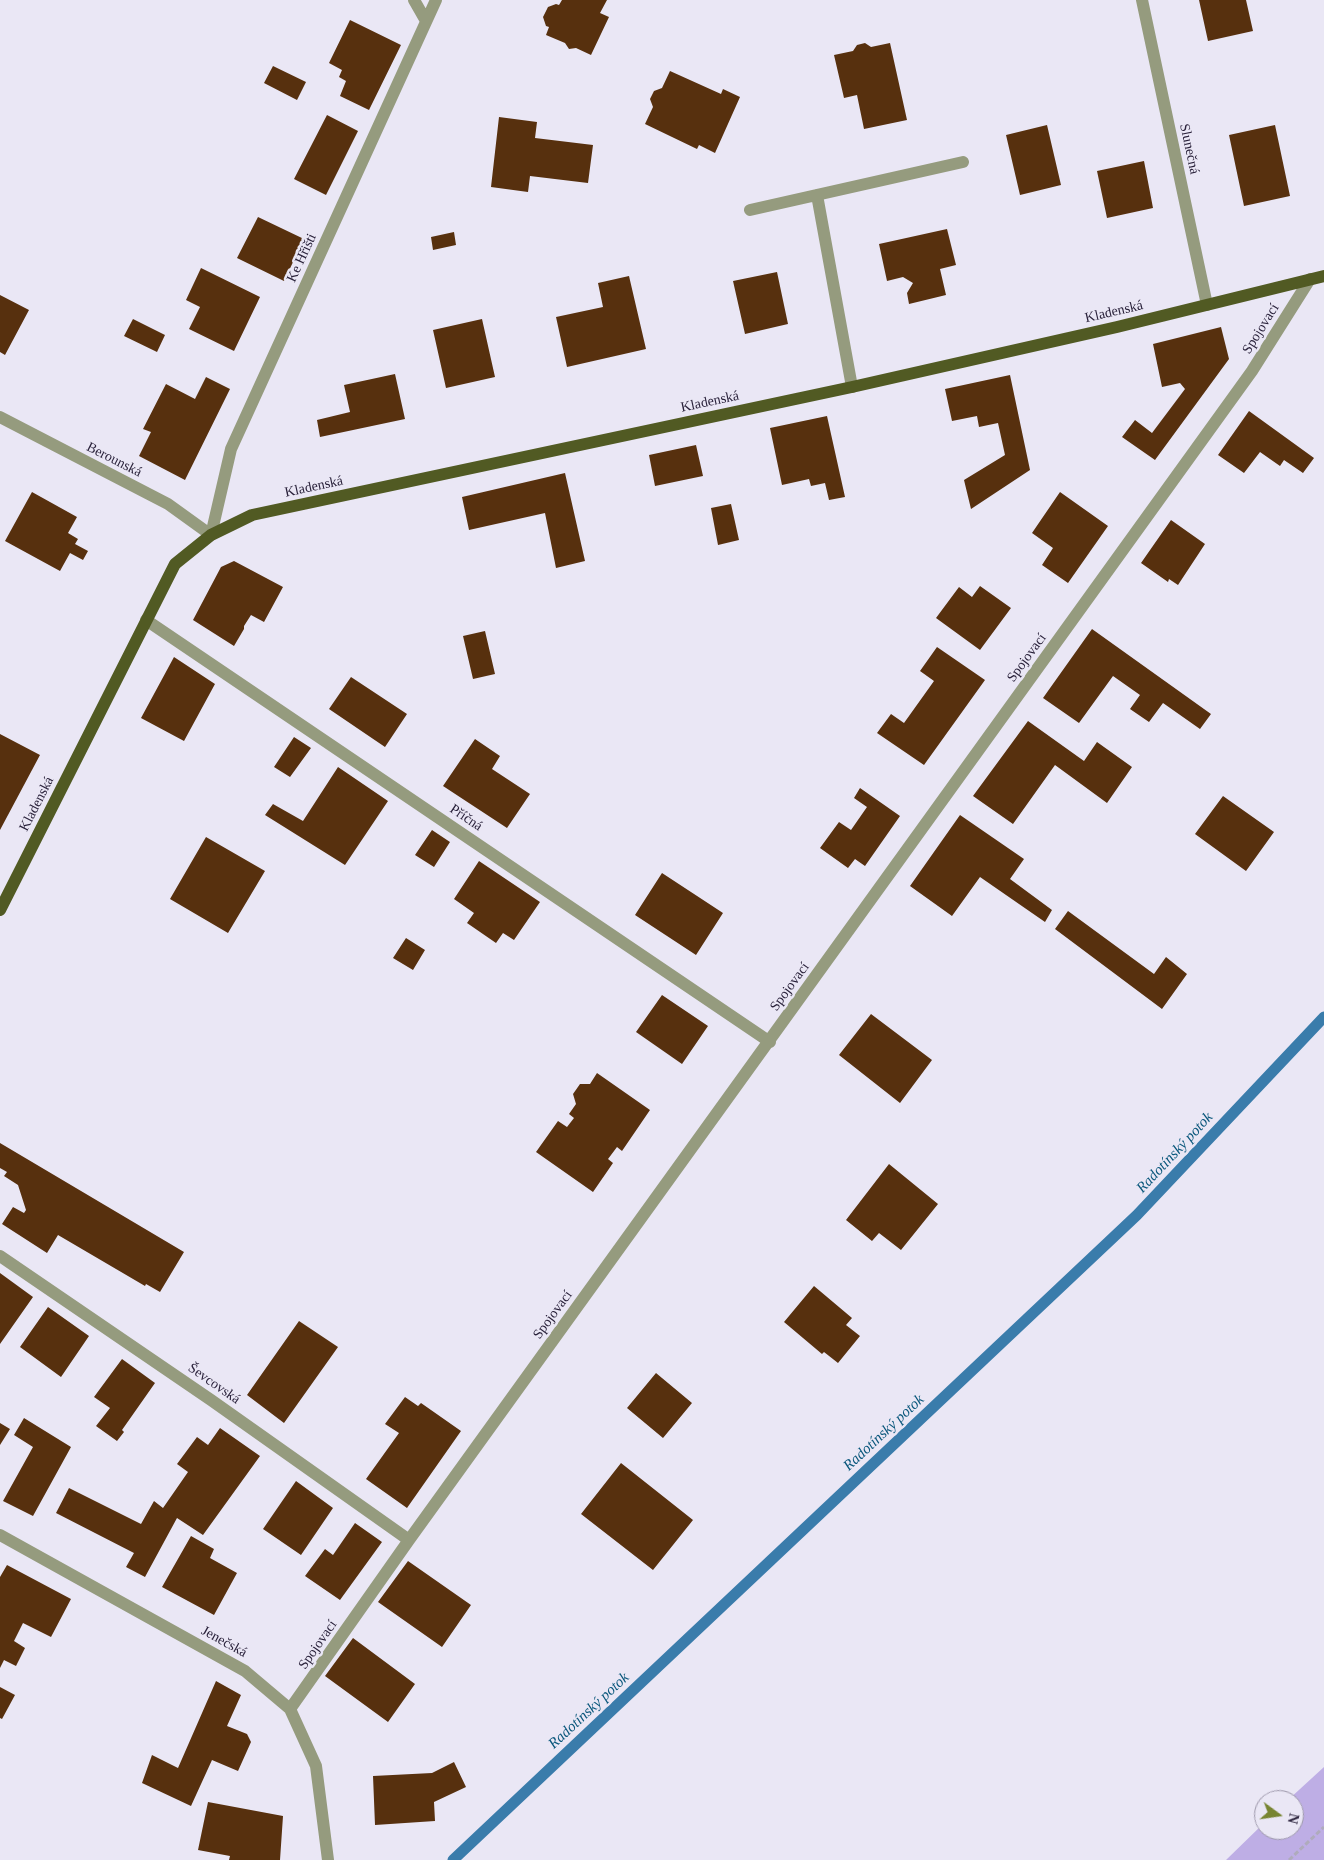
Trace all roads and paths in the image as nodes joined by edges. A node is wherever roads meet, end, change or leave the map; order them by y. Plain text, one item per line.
1 (414, 0) edge
2 (436, 0) edge
3 (1142, 0) edge
4 (426, 21) junction
5 (963, 162) dead end
6 (817, 195) junction
7 (750, 210) dead end
8 (1324, 276) edge
9 (1310, 279) junction
10 (1207, 305) junction
11 (852, 387) junction
12 (0, 417) edge
13 (211, 534) junction
14 (146, 620) junction
15 (0, 910) edge
16 (770, 1042) junction
17 (0, 1256) edge
18 (0, 1535) edge
19 (409, 1540) junction
20 (290, 1709) junction
21 (1324, 1827) edge
22 (328, 1860) edge
23 (1289, 1860) edge

1 - 4 street
2 - 4 street, Ke Hřišti
3 - 10 street, Slunečná
4 - 13 street, Ke Hřišti
5 - 6 street
6 - 7 street
6 - 11 street
8 - 9 main road, Kladenská
9 - 10 main road, Kladenská
9 - 16 street, Spojovací
10 - 11 main road, Kladenská
11 - 13 main road, Kladenská
12 - 13 street, Berounská
13 - 14 main road, Kladenská
14 - 15 main road, Kladenská
14 - 16 street, Příčná
16 - 19 street, Spojovací
17 - 19 street, Ševcovská
18 - 20 street, Jenečská
19 - 20 street, Spojovací
20 - 22 street, Jenečská
21 - 23 path

